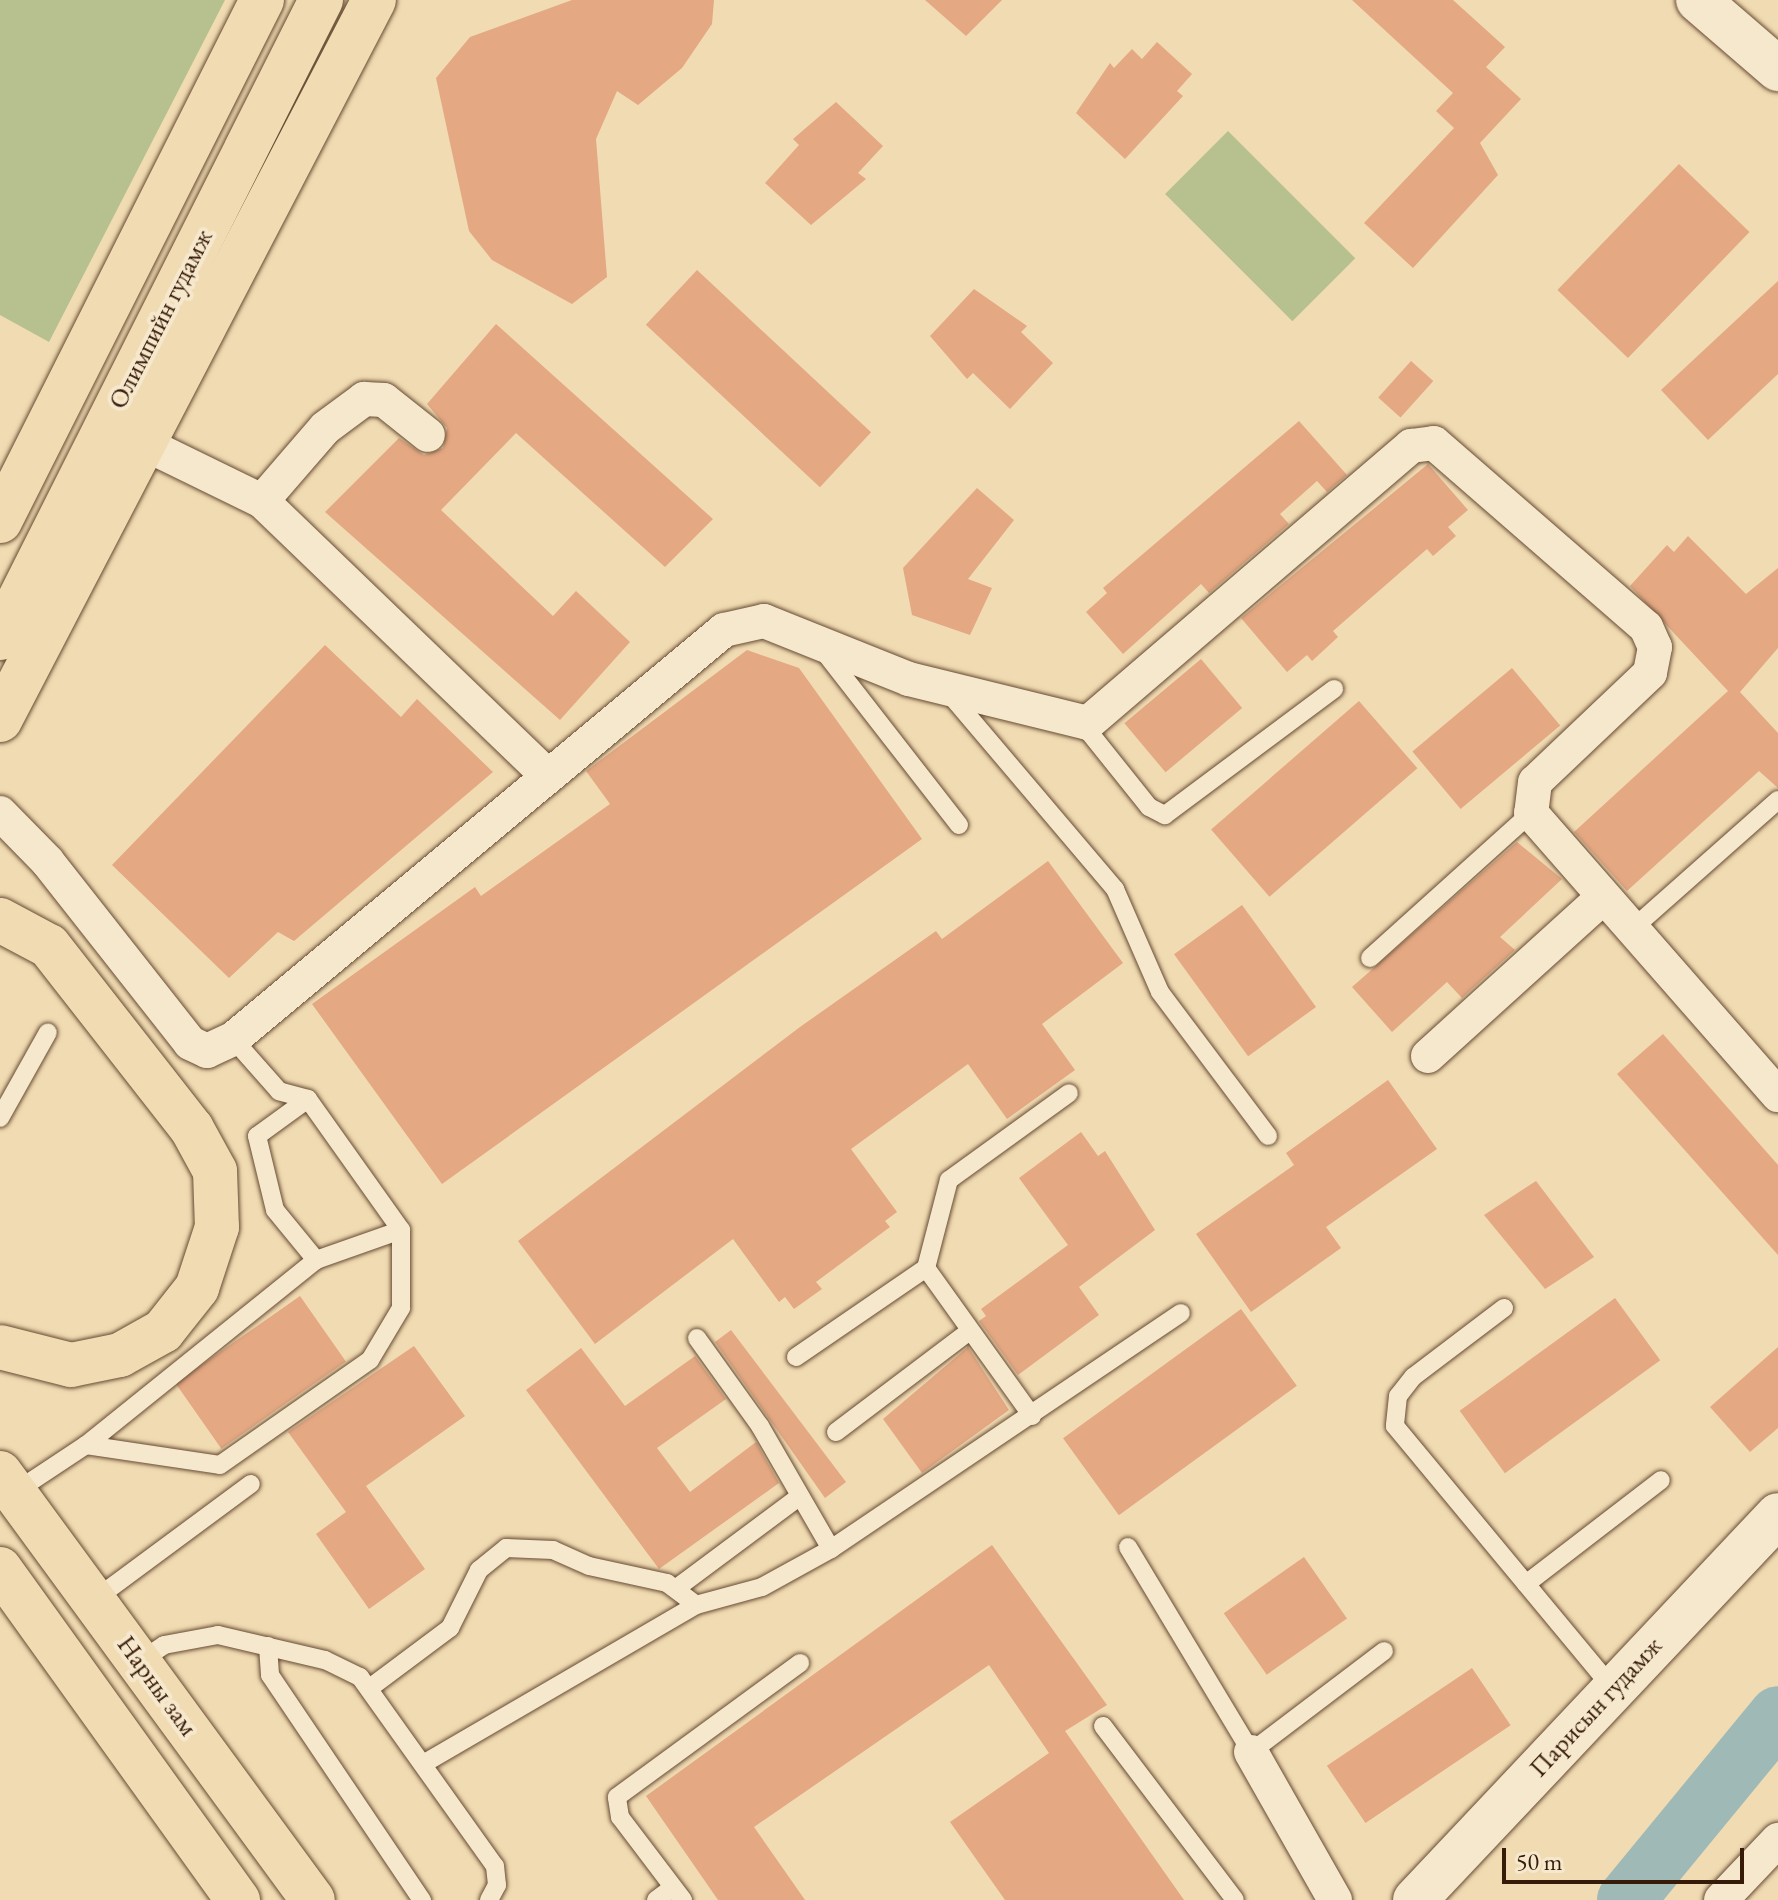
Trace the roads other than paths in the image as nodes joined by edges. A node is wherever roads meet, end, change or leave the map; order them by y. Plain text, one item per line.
1 (262, 0) edge
2 (321, 0) edge
3 (374, 0) edge
4 (1698, 0) edge
5 (1778, 69) edge
6 (428, 435) dead end
7 (145, 444) junction
8 (262, 501) junction
9 (0, 521) edge
10 (13, 641) edge
11 (817, 644) junction
12 (946, 689) junction
13 (1334, 689) dead end
14 (0, 720) edge
15 (1081, 722) junction
16 (548, 776) junction
17 (1778, 800) edge
18 (0, 813) edge
19 (1531, 813) junction
20 (959, 825) dead end
21 (1601, 899) junction
22 (0, 920) edge
23 (1630, 931) junction
24 (1370, 958) dead end
25 (48, 1032) dead end
26 (233, 1039) junction
27 (1428, 1056) dead end
28 (1069, 1093) dead end
29 (1778, 1095) edge
30 (308, 1099) junction
31 (0, 1118) edge
32 (1268, 1136) dead end
33 (401, 1230) junction
34 (316, 1260) junction
35 (926, 1268) junction
36 (1504, 1308) dead end
37 (1181, 1313) dead end
38 (968, 1332) junction
39 (697, 1338) dead end
40 (0, 1347) edge
41 (796, 1357) dead end
42 (1032, 1416) junction
43 (836, 1432) dead end
44 (86, 1445) junction
45 (1661, 1480) dead end
46 (7, 1482) edge
47 (251, 1484) dead end
48 (800, 1496) junction
49 (1778, 1515) edge
50 (1128, 1547) dead end
51 (831, 1549) junction
52 (0, 1569) edge
53 (1526, 1584) junction
54 (678, 1587) junction
55 (94, 1600) junction
56 (696, 1605) junction
57 (268, 1646) junction
58 (1384, 1651) dead end
59 (139, 1662) junction
60 (800, 1663) dead end
61 (371, 1687) junction
62 (1613, 1689) junction
63 (1103, 1726) dead end
64 (1251, 1752) junction
65 (423, 1764) junction
66 (1778, 1840) edge
67 (678, 1893) edge
68 (238, 1900) edge
69 (313, 1900) edge
70 (422, 1900) edge
71 (489, 1900) edge
72 (656, 1900) edge
73 (1235, 1900) edge
74 (1335, 1900) edge
75 (1415, 1900) edge
76 (1721, 1900) edge

1 - 9 main road
2 - 10 main road, Олимпийн гудамж
3 - 7 main road
4 - 5 street
6 - 8 street
7 - 8 street
7 - 10 main road
8 - 16 street
10 - 14 main road
11 - 12 street
11 - 16 street
11 - 20 lane
12 - 15 street
12 - 32 lane
13 - 15 lane
15 - 19 street
16 - 26 street
17 - 23 lane
18 - 26 street
19 - 21 street
19 - 24 lane
21 - 23 street
21 - 27 street
22 - 40 main road
23 - 29 street
25 - 31 lane
26 - 30 lane
28 - 35 lane
30 - 33 lane
30 - 34 lane
33 - 34 lane
33 - 44 lane
34 - 44 lane
35 - 38 lane
35 - 41 lane
36 - 53 lane
37 - 42 lane
38 - 42 lane
38 - 43 lane
39 - 48 lane
42 - 51 lane
44 - 46 lane
45 - 53 lane
46 - 55 main road, Нарны зам
47 - 55 lane
48 - 51 lane
48 - 54 lane
49 - 62 street, Парисын гудамж
50 - 64 lane
51 - 56 lane
52 - 68 main road
53 - 62 lane
54 - 56 lane
54 - 61 lane
55 - 59 main road, Нарны зам
56 - 65 lane
57 - 59 lane
57 - 61 lane
57 - 70 lane
58 - 64 lane
59 - 69 main road, Нарны зам
60 - 67 lane
61 - 65 lane
62 - 75 street, Парисын гудамж
63 - 73 lane
64 - 74 street
65 - 71 lane
66 - 76 street
67 - 72 lane

